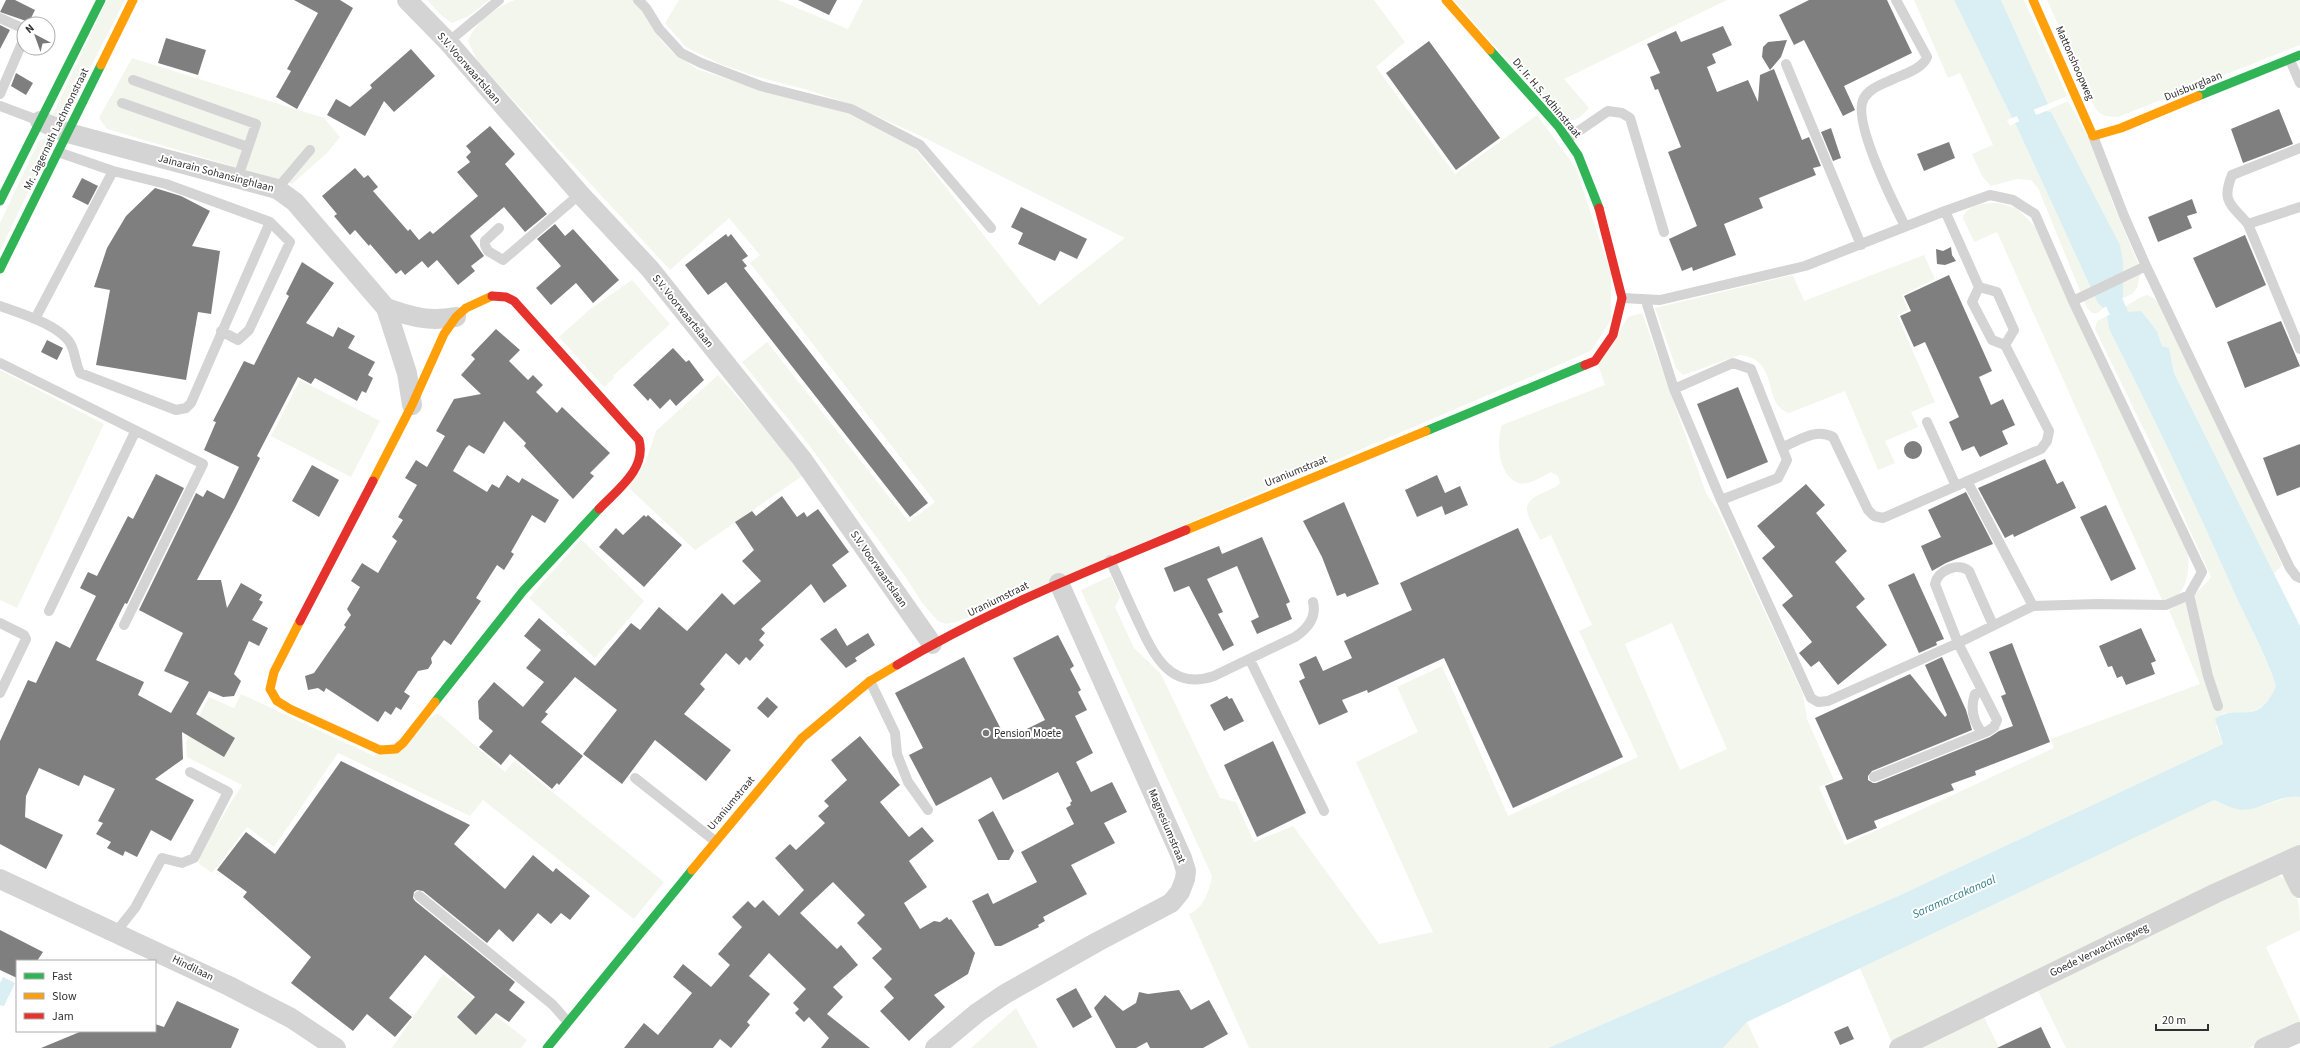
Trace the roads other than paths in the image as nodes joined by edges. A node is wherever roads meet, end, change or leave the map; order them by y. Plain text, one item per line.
1 (101, 0) edge
2 (133, 0) edge
3 (407, 0) edge
4 (499, 0) edge
5 (638, 0) edge
6 (1446, 0) edge
7 (1896, 0) edge
8 (2033, 0) edge
9 (0, 18) edge
10 (448, 42) junction
11 (2300, 55) edge
12 (2290, 60) junction
13 (1786, 64) dead end
14 (133, 80) dead end
15 (2300, 83) edge
16 (0, 94) edge
17 (122, 103) dead end
18 (0, 106) edge
19 (40, 121) junction
20 (68, 133) junction
21 (2093, 136) junction
22 (1567, 139) junction
23 (248, 147) junction
24 (2300, 148) edge
25 (310, 150) dead end
26 (58, 152) junction
27 (112, 171) junction
28 (238, 177) junction
29 (277, 189) junction
30 (580, 194) junction
31 (0, 201) edge
32 (1945, 210) junction
33 (2299, 211) edge
34 (270, 222) junction
35 (2248, 224) junction
36 (1905, 226) junction
37 (500, 228) dead end
38 (991, 228) dead end
39 (1664, 232) dead end
40 (1861, 245) junction
41 (2146, 266) junction
42 (0, 269) edge
43 (1980, 287) junction
44 (1622, 298) junction
45 (1646, 300) junction
46 (2077, 300) junction
47 (0, 306) edge
48 (386, 308) junction
49 (456, 317) junction
50 (35, 319) junction
51 (221, 331) junction
52 (2005, 345) junction
53 (2300, 349) edge
54 (1595, 361) joint
55 (0, 363) edge
56 (1674, 389) junction
57 (412, 405) junction
58 (1927, 422) dead end
59 (135, 432) junction
60 (1783, 448) junction
61 (1967, 481) junction
62 (1956, 486) junction
63 (1721, 500) junction
64 (1110, 560) junction
65 (2300, 578) edge
66 (1059, 583) junction
67 (2189, 595) junction
68 (1313, 602) dead end
69 (2033, 606) junction
70 (48, 611) dead end
71 (0, 622) edge
72 (124, 625) dead end
73 (1993, 626) junction
74 (1958, 643) junction
75 (932, 644) junction
76 (1250, 660) junction
77 (870, 681) junction
78 (1982, 691) junction
79 (0, 693) edge
80 (2218, 706) dead end
81 (1982, 734) junction
82 (190, 772) dead end
83 (1874, 777) dead end
84 (635, 778) dead end
85 (928, 810) dead end
86 (1324, 811) dead end
87 (715, 841) junction
88 (2294, 858) edge
89 (0, 879) edge
90 (2300, 888) edge
91 (419, 896) dead end
92 (116, 932) junction
93 (567, 1021) junction
94 (2300, 1032) edge
95 (336, 1048) edge
96 (547, 1048) edge
97 (935, 1048) edge
98 (1899, 1048) edge
99 (2264, 1048) edge

1 - 19 street, Mr. Jagernath Lachmonstraat
2 - 20 street, Mr. Jagernath Lachmonstraat
3 - 10 street, S.V. Voorwaartslaan
4 - 10 lane
5 - 38 lane
6 - 22 street, Dr. Ir. H.S. Adhinstraat
7 - 36 lane
8 - 21 street, Mattonshoopweg
9 - 16 lane
10 - 30 street, S.V. Voorwaartslaan
11 - 12 street, Duisburglaan
12 - 15 lane
12 - 21 street, Duisburglaan
13 - 40 lane
14 - 23 lane
17 - 23 lane
18 - 19 lane
19 - 20 street, Jainarain Sohansinghlaan
19 - 31 street, Mr. Jagernath Lachmonstraat
20 - 26 street, Mr. Jagernath Lachmonstraat
20 - 28 street, Jainarain Sohansinghlaan
21 - 41 lane
22 - 39 lane
22 - 44 street, Dr. Ir. H.S. Adhinstraat
23 - 28 lane
24 - 35 lane
25 - 29 lane
26 - 27 lane
26 - 42 street, Mr. Jagernath Lachmonstraat
27 - 34 lane
27 - 50 lane
28 - 29 street, Jainarain Sohansinghlaan
29 - 48 street, Jainarain Sohansinghlaan
30 - 37 lane
30 - 75 street, S.V. Voorwaartslaan
32 - 36 lane
32 - 43 lane
32 - 46 lane
33 - 35 lane
34 - 51 lane
34 - 51 lane
35 - 53 lane
36 - 40 lane
40 - 45 lane
41 - 46 lane
41 - 65 lane
43 - 52 lane
43 - 52 lane
44 - 45 lane
44 - 54 street, Dr. Ir. H.S. Adhinstraat
45 - 56 lane
46 - 67 lane
47 - 50 lane
48 - 49 street
48 - 57 street
49 - 57 street
49 - 57 street
50 - 51 lane
52 - 61 lane
54 - 64 street, Uraniumstraat
55 - 59 lane
56 - 60 lane
56 - 63 lane
58 - 62 lane
59 - 70 lane
59 - 72 lane
60 - 62 lane
60 - 63 lane
61 - 62 lane
61 - 69 lane
63 - 74 lane
64 - 66 street, Uraniumstraat
64 - 76 lane
66 - 75 street, Uraniumstraat
66 - 97 street, Magnesiumstraat
67 - 69 lane
67 - 80 lane
68 - 76 lane
69 - 73 lane
71 - 79 lane
73 - 74 lane
73 - 74 lane
74 - 78 lane
75 - 77 street, Uraniumstraat
76 - 86 lane
77 - 85 lane
77 - 87 street, Uraniumstraat
78 - 81 lane
78 - 81 lane
81 - 83 lane
82 - 92 lane
84 - 87 lane
87 - 93 street, Uraniumstraat
88 - 90 street
88 - 98 street, Goede Verwachtingweg
89 - 92 street, Hindilaan
91 - 93 lane
92 - 95 street, Hindilaan
93 - 96 street, Uraniumstraat
94 - 99 street

